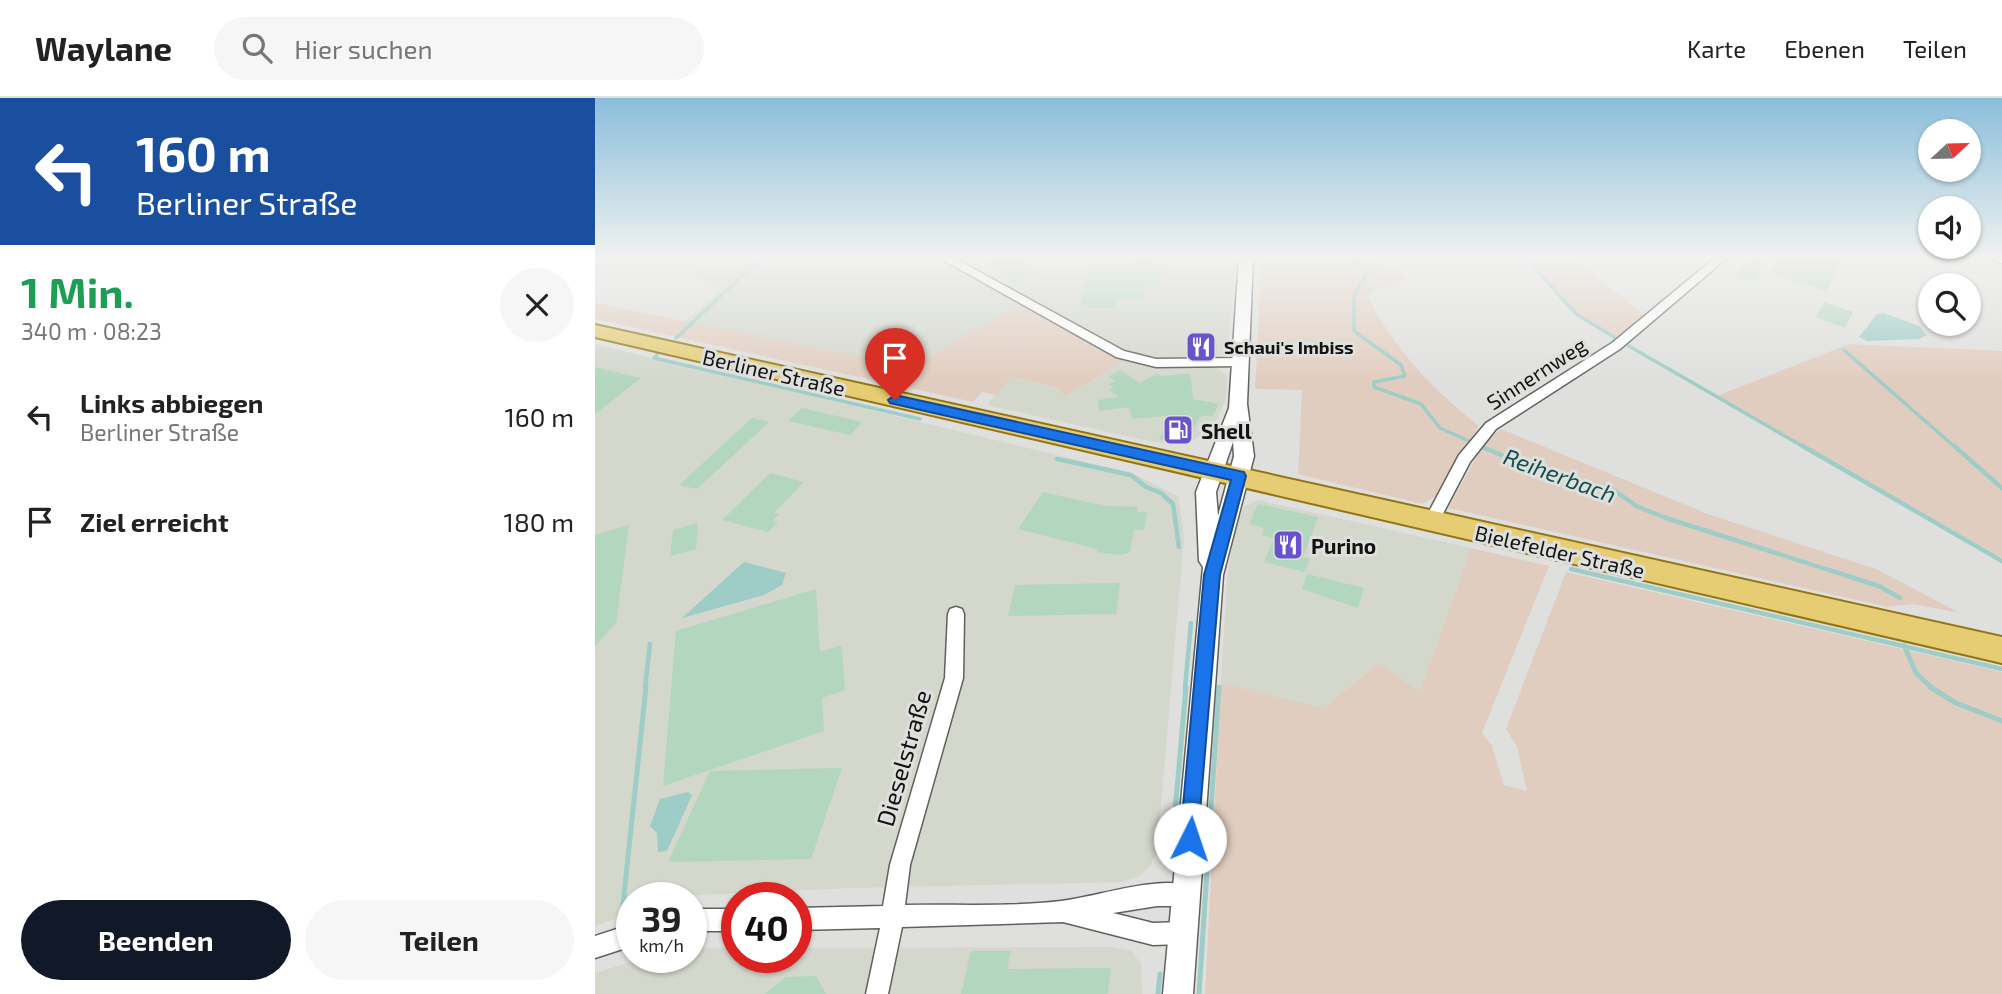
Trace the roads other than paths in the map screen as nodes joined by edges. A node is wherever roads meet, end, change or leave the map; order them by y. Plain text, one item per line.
1 (1020, 299) edge
2 (1244, 299) edge
3 (1672, 299) edge
4 (595, 331) edge
5 (1240, 362) junction
6 (1238, 404) junction
7 (1212, 470) junction
8 (1239, 476) junction
9 (1432, 521) junction
10 (1212, 575) junction
11 (956, 614) dead end
12 (2002, 650) edge
13 (1186, 894) junction
14 (1060, 912) junction
15 (892, 916) junction
16 (812, 918) edge
17 (1183, 933) junction
18 (616, 940) edge
19 (595, 947) edge
20 (877, 994) edge
21 (1178, 994) edge

1 - 5 street
2 - 5 street
3 - 9 street, Sinnernweg
4 - 7 main road, Berliner Straße
5 - 6 street
6 - 7 street
6 - 8 street
7 - 8 main road, Berliner Straße
7 - 10 street
8 - 9 main road, Bielefelder Straße
8 - 10 street
9 - 12 main road, Bielefelder Straße
10 - 13 street
11 - 15 street, Dieselstraße
13 - 14 street
13 - 17 street
14 - 15 street
14 - 17 street
15 - 16 street
15 - 20 street, Dieselstraße
17 - 21 street
18 - 19 street

